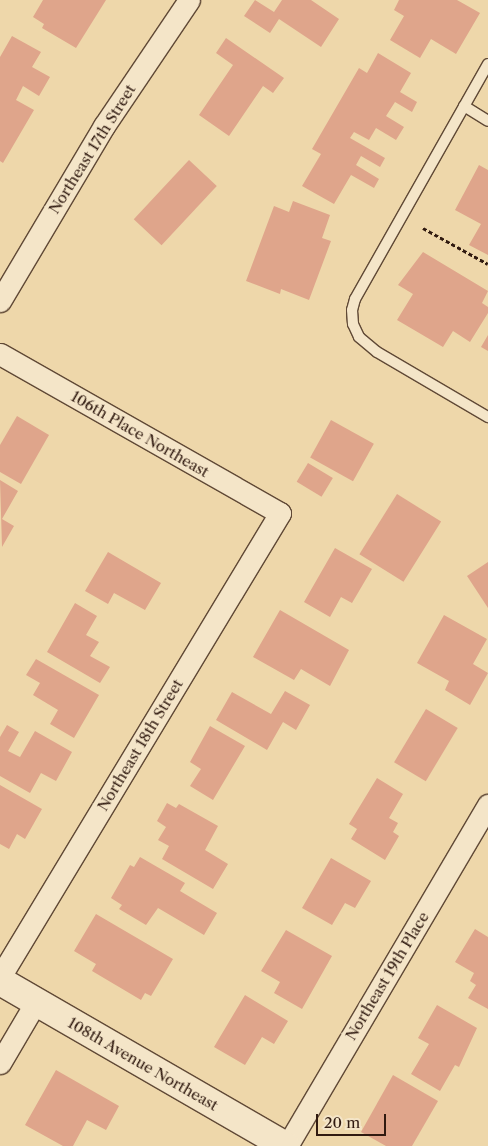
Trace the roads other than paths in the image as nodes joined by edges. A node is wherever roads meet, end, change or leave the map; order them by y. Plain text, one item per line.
1 (189, 0) edge
2 (488, 64) edge
3 (464, 106) junction
4 (488, 120) edge
5 (0, 302) edge
6 (0, 354) edge
7 (488, 416) edge
8 (280, 513) joint
9 (488, 805) edge
10 (0, 979) edge
11 (36, 1002) junction
12 (0, 1063) edge
13 (286, 1146) edge

1 - 5 street, Northeast 17th Street
2 - 3 lane
3 - 4 lane
3 - 7 lane
6 - 8 street, 106th Place Northeast
8 - 10 street, Northeast 18th Street
9 - 13 street, Northeast 19th Place
10 - 11 main road, 108th Avenue Northeast
11 - 12 street
11 - 13 main road, 108th Avenue Northeast

